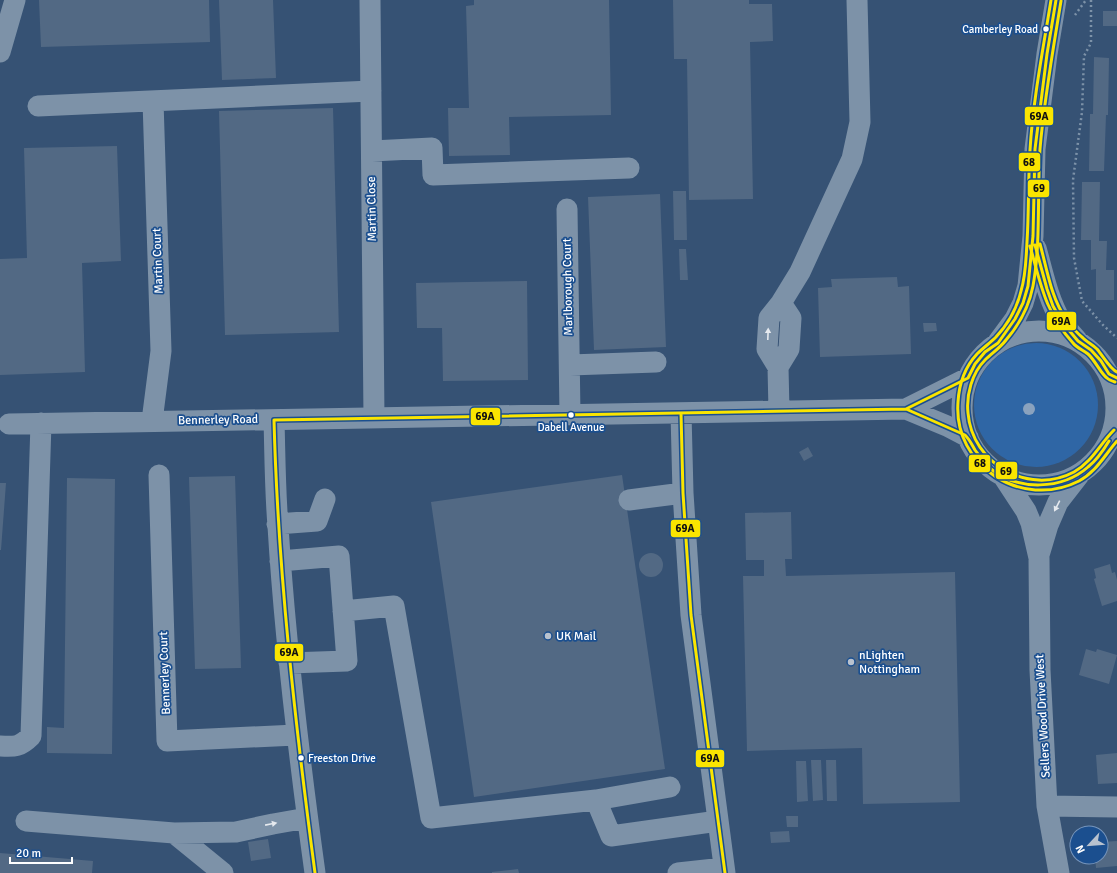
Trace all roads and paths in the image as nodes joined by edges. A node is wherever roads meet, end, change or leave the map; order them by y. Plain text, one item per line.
1 (15, 0) edge
2 (370, 0) edge
3 (857, 0) edge
4 (1056, 0) edge
5 (1091, 0) edge
6 (0, 52) edge
7 (371, 91) junction
8 (153, 100) junction
9 (38, 106) dead end
10 (372, 151) junction
11 (629, 168) dead end
12 (567, 209) dead end
13 (1033, 236) junction
14 (1117, 338) edge
15 (1078, 341) junction
16 (998, 343) junction
17 (656, 362) dead end
18 (570, 365) junction
19 (1113, 376) edge
20 (968, 378) junction
21 (906, 409) junction
22 (779, 411) junction
23 (681, 413) junction
24 (570, 415) junction
25 (374, 418) junction
26 (274, 420) junction
27 (152, 422) junction
28 (41, 423) junction
29 (9, 424) dead end
30 (968, 437) junction
31 (1113, 438) edge
32 (1080, 474) junction
33 (159, 475) dead end
34 (1003, 476) junction
35 (683, 493) junction
36 (325, 499) dead end
37 (629, 500) dead end
38 (277, 524) junction
39 (1039, 558) junction
40 (280, 561) junction
41 (343, 611) junction
42 (289, 664) junction
43 (296, 735) junction
44 (0, 746) edge
45 (670, 787) dead end
46 (596, 800) junction
47 (1047, 806) junction
48 (1117, 807) edge
49 (307, 818) junction
50 (26, 821) dead end
51 (718, 821) junction
52 (174, 833) junction
53 (725, 871) edge
54 (223, 873) edge
55 (314, 873) edge
56 (678, 873) edge
57 (1059, 873) edge

1 - 6 street
2 - 7 street, Martin Close
3 - 22 street
4 - 13 street
5 - 14 path
7 - 8 street
7 - 10 street, Martin Close
8 - 9 street
8 - 27 street, Martin Court
10 - 11 street
10 - 25 street, Martin Close
12 - 18 street, Marlborough Court
13 - 15 street
13 - 16 street
15 - 16 street
15 - 19 street
16 - 20 street
17 - 18 street
18 - 24 street, Marlborough Court
19 - 31 street
20 - 21 street, Bennerley Road
20 - 30 street
21 - 22 street, Bennerley Road
21 - 30 street, Bennerley Road
22 - 23 street, Bennerley Road
23 - 24 street, Bennerley Road
23 - 35 street
24 - 25 street, Bennerley Road
25 - 26 street, Bennerley Road
26 - 27 street, Bennerley Road
26 - 38 street
27 - 28 street, Bennerley Road
28 - 29 street, Bennerley Road
28 - 44 street
30 - 34 street
31 - 32 street
32 - 34 street
32 -> 39 street, Sellers Wood Drive West
33 - 43 street, Bennerley Court
34 - 39 street, Sellers Wood Drive West
35 - 37 street
35 - 51 street
36 - 38 street
38 - 40 street
39 - 47 street, Sellers Wood Drive West
40 - 41 street
40 - 42 street
41 - 42 street
41 - 46 street
42 - 43 street
43 - 49 street
45 - 46 street
46 - 51 street
47 - 48 street
47 - 57 street, Sellers Wood Drive West
52 -> 49 street
49 - 55 street
50 - 52 street
51 - 53 street
52 - 54 street
53 - 56 street

